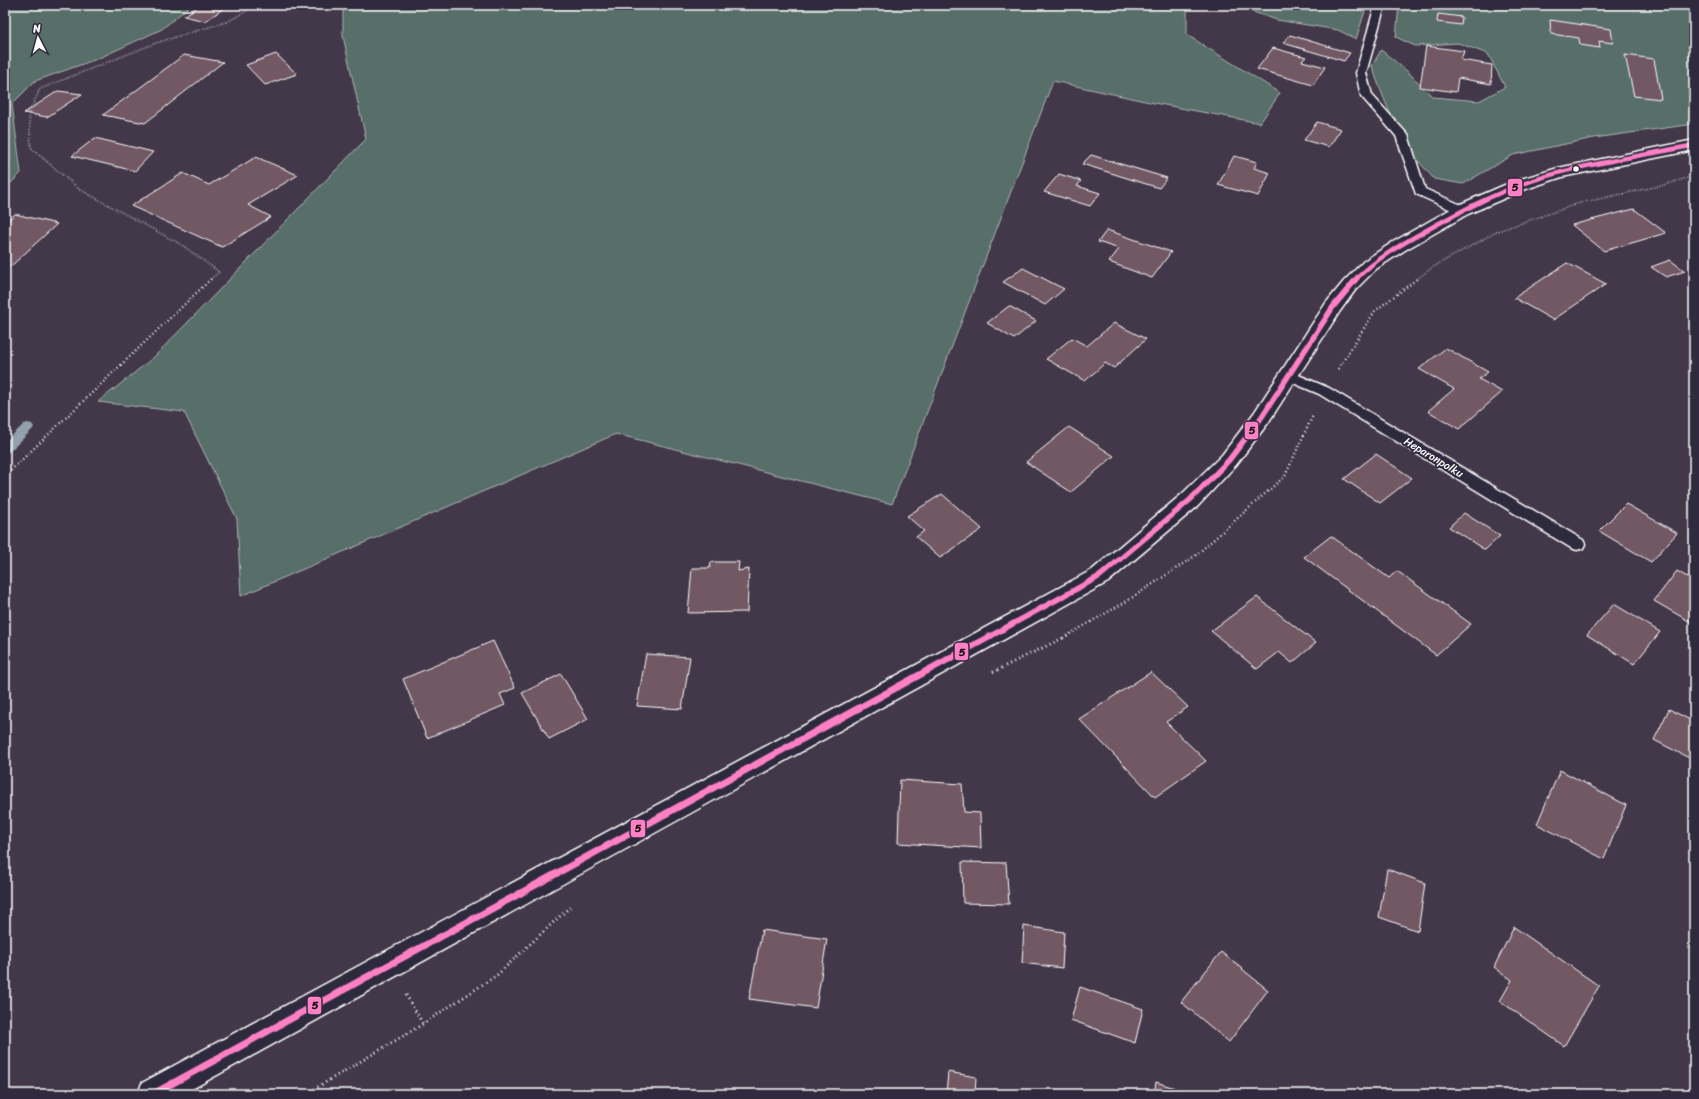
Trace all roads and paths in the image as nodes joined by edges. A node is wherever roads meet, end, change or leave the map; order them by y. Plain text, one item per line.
1 (257, 5) edge
2 (1380, 5) edge
3 (1694, 145) edge
4 (1462, 210) junction
5 (1288, 376) junction
6 (5, 476) edge
7 (1577, 544) dead end
8 (153, 1094) edge

1 - 6 path
2 - 4 lane
3 - 4 street
4 - 5 street
5 - 7 lane, Heparonpolku
5 - 8 street

